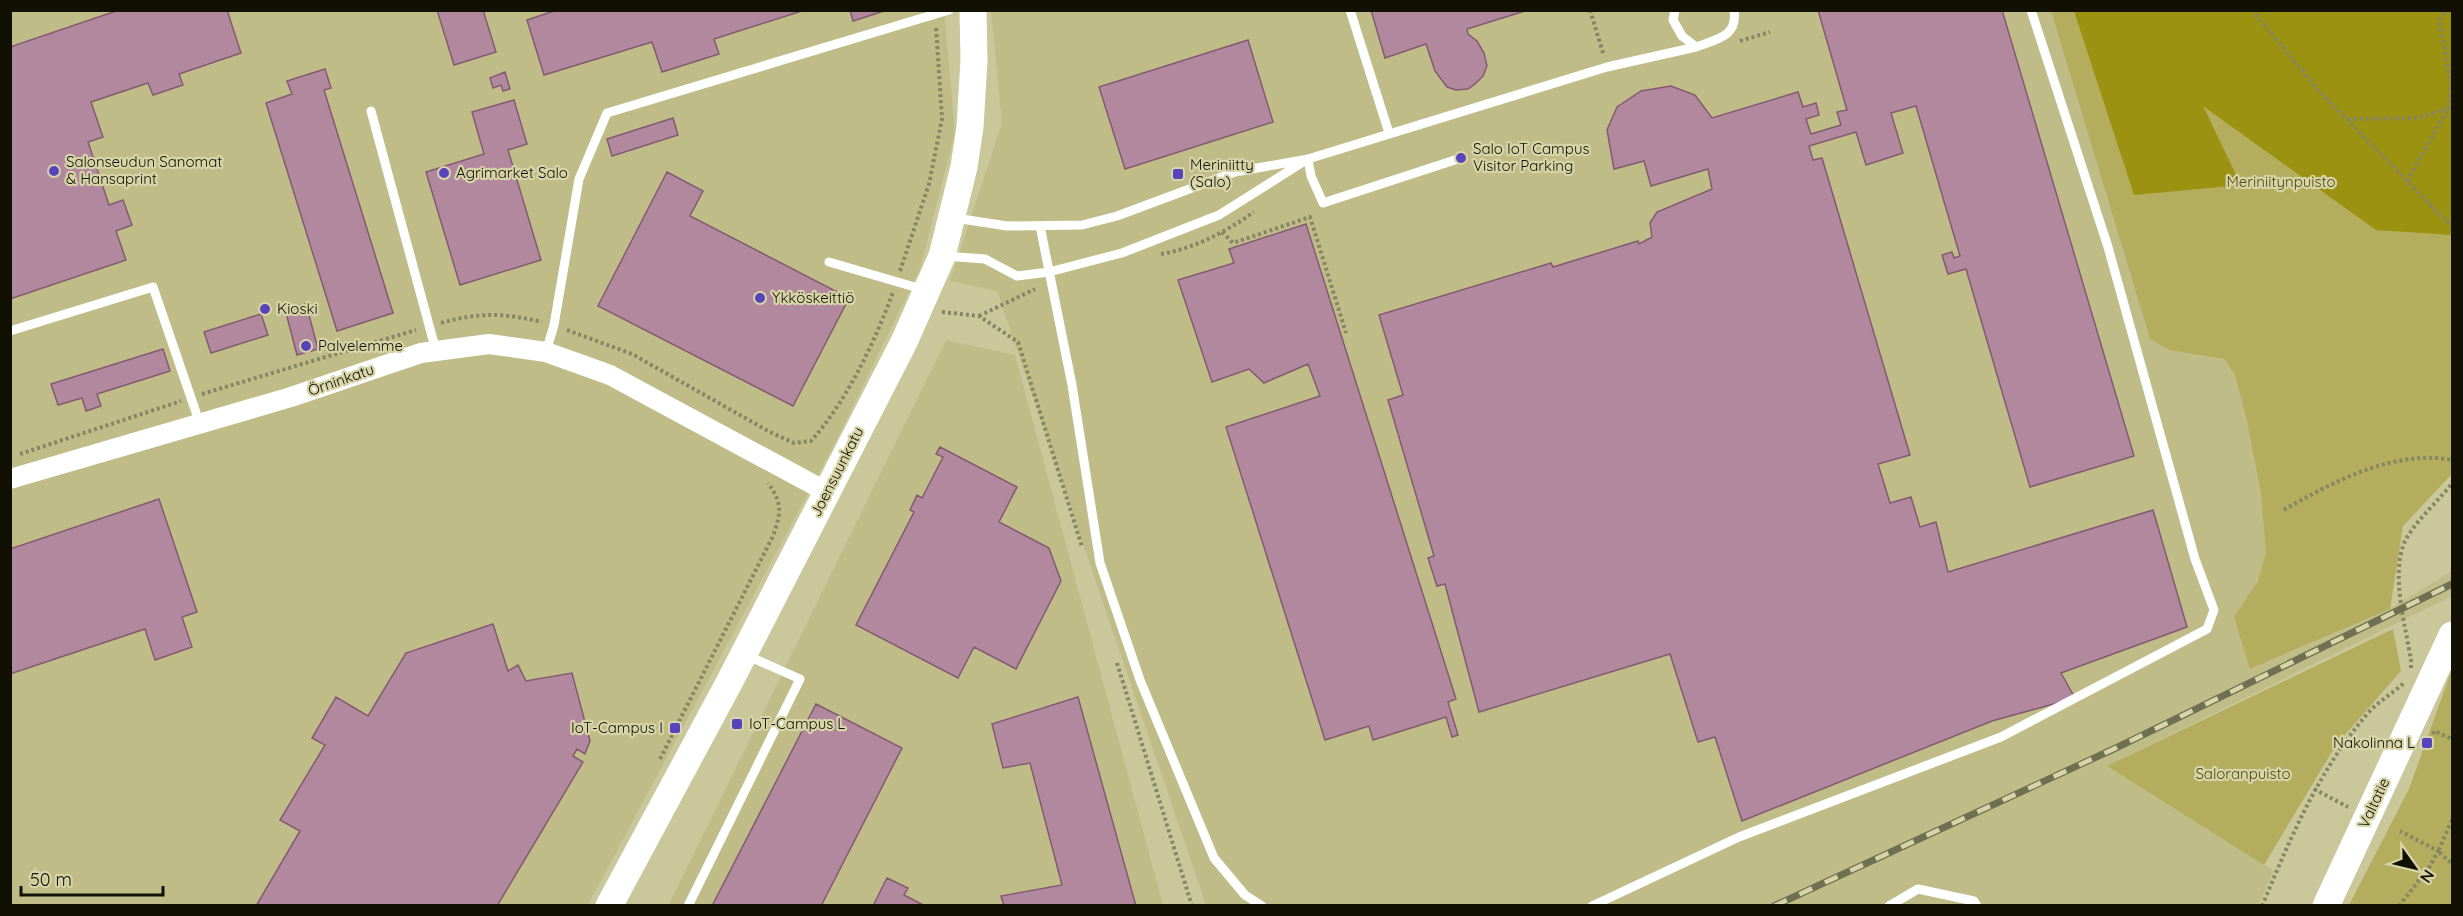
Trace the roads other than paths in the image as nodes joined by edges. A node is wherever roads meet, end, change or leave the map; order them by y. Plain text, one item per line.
1 (949, 10) edge
2 (973, 10) edge
3 (1350, 10) edge
4 (1675, 10) edge
5 (1734, 10) edge
6 (2031, 10) edge
7 (1696, 46) junction
8 (371, 111) dead end
9 (1389, 133) junction
10 (1461, 158) dead end
11 (1308, 159) junction
12 (951, 217) junction
13 (1040, 226) junction
14 (942, 256) junction
15 (829, 262) dead end
16 (1049, 272) junction
17 (923, 301) junction
18 (10, 331) edge
19 (436, 351) junction
20 (546, 352) junction
21 (200, 425) junction
22 (10, 479) edge
23 (827, 492) junction
24 (2452, 635) edge
25 (744, 654) junction
26 (2343, 870) junction
27 (609, 906) edge
28 (688, 906) edge
29 (1262, 906) edge
30 (1592, 906) edge
31 (1889, 906) edge
32 (1977, 906) edge
33 (2318, 906) edge
34 (2326, 906) edge

1 - 20 lane
2 - 12 street, Joensuunkatu
3 - 9 lane
4 - 7 lane
5 - 7 lane
6 - 30 lane
7 - 9 lane
8 - 19 lane
9 - 11 lane
10 - 11 lane
11 - 13 lane
11 - 16 lane
12 - 13 lane
12 - 14 street, Joensuunkatu
13 - 16 lane
14 - 16 lane
14 - 17 street, Joensuunkatu
15 - 17 lane
16 - 29 lane
17 - 23 street, Joensuunkatu
18 - 21 lane
19 - 20 street, Örninkatu
19 - 21 street, Örninkatu
20 - 23 street, Örninkatu
21 - 22 street, Örninkatu
23 - 25 street, Joensuunkatu
24 - 26 street, Valtatie
25 - 27 street, Joensuunkatu
25 - 28 lane
26 - 33 street
26 - 34 street, Valtatie
31 - 32 lane

